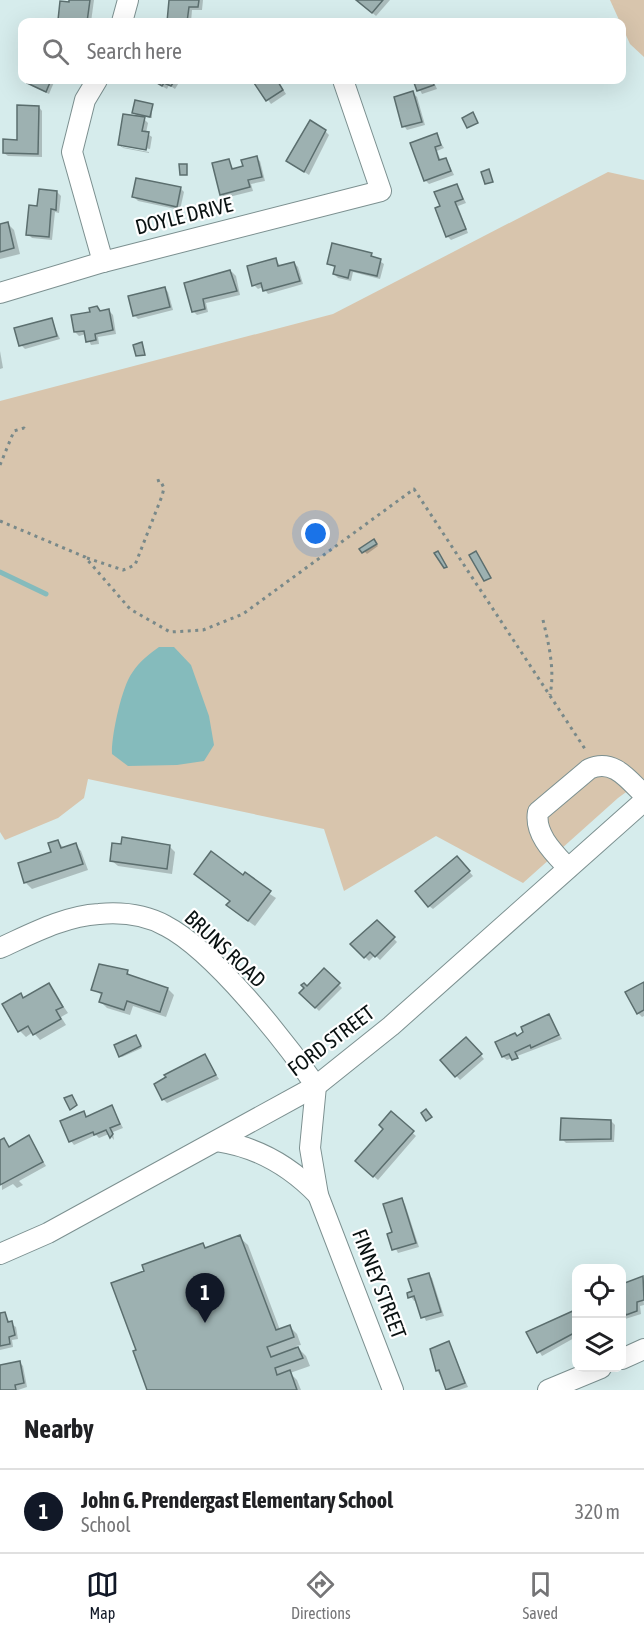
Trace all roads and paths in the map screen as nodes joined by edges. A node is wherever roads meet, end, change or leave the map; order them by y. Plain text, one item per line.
1 (128, 0) edge
2 (123, 18) edge
3 (95, 84) edge
4 (344, 84) edge
5 (103, 261) junction
6 (0, 293) edge
7 (26, 431) dead end
8 (0, 465) edge
9 (157, 481) dead end
10 (0, 522) edge
11 (85, 557) junction
12 (543, 620) dead end
13 (550, 696) junction
14 (597, 765) junction
15 (644, 795) edge
16 (644, 801) edge
17 (568, 868) junction
18 (0, 948) edge
19 (316, 1086) junction
20 (217, 1141) junction
21 (318, 1196) junction
22 (0, 1254) edge
23 (644, 1349) edge
24 (626, 1357) edge
25 (591, 1372) edge
26 (393, 1390) edge
27 (548, 1390) edge

1 - 2 street
3 - 5 street
4 - 5 street, DOYLE DRIVE
5 - 6 street, DOYLE DRIVE
7 - 8 path
9 - 11 path
10 - 11 path
11 - 13 path
12 - 13 path
13 - 14 path
14 - 15 street
14 - 17 street
16 - 17 street, FORD STREET
17 - 19 street, FORD STREET
18 - 19 street, BRUNS ROAD
19 - 20 street, FORD STREET
19 - 21 street, FINNEY STREET
20 - 21 street, FINNEY STREET
20 - 22 street, FORD STREET
21 - 26 street, FINNEY STREET
23 - 24 street
25 - 27 street

